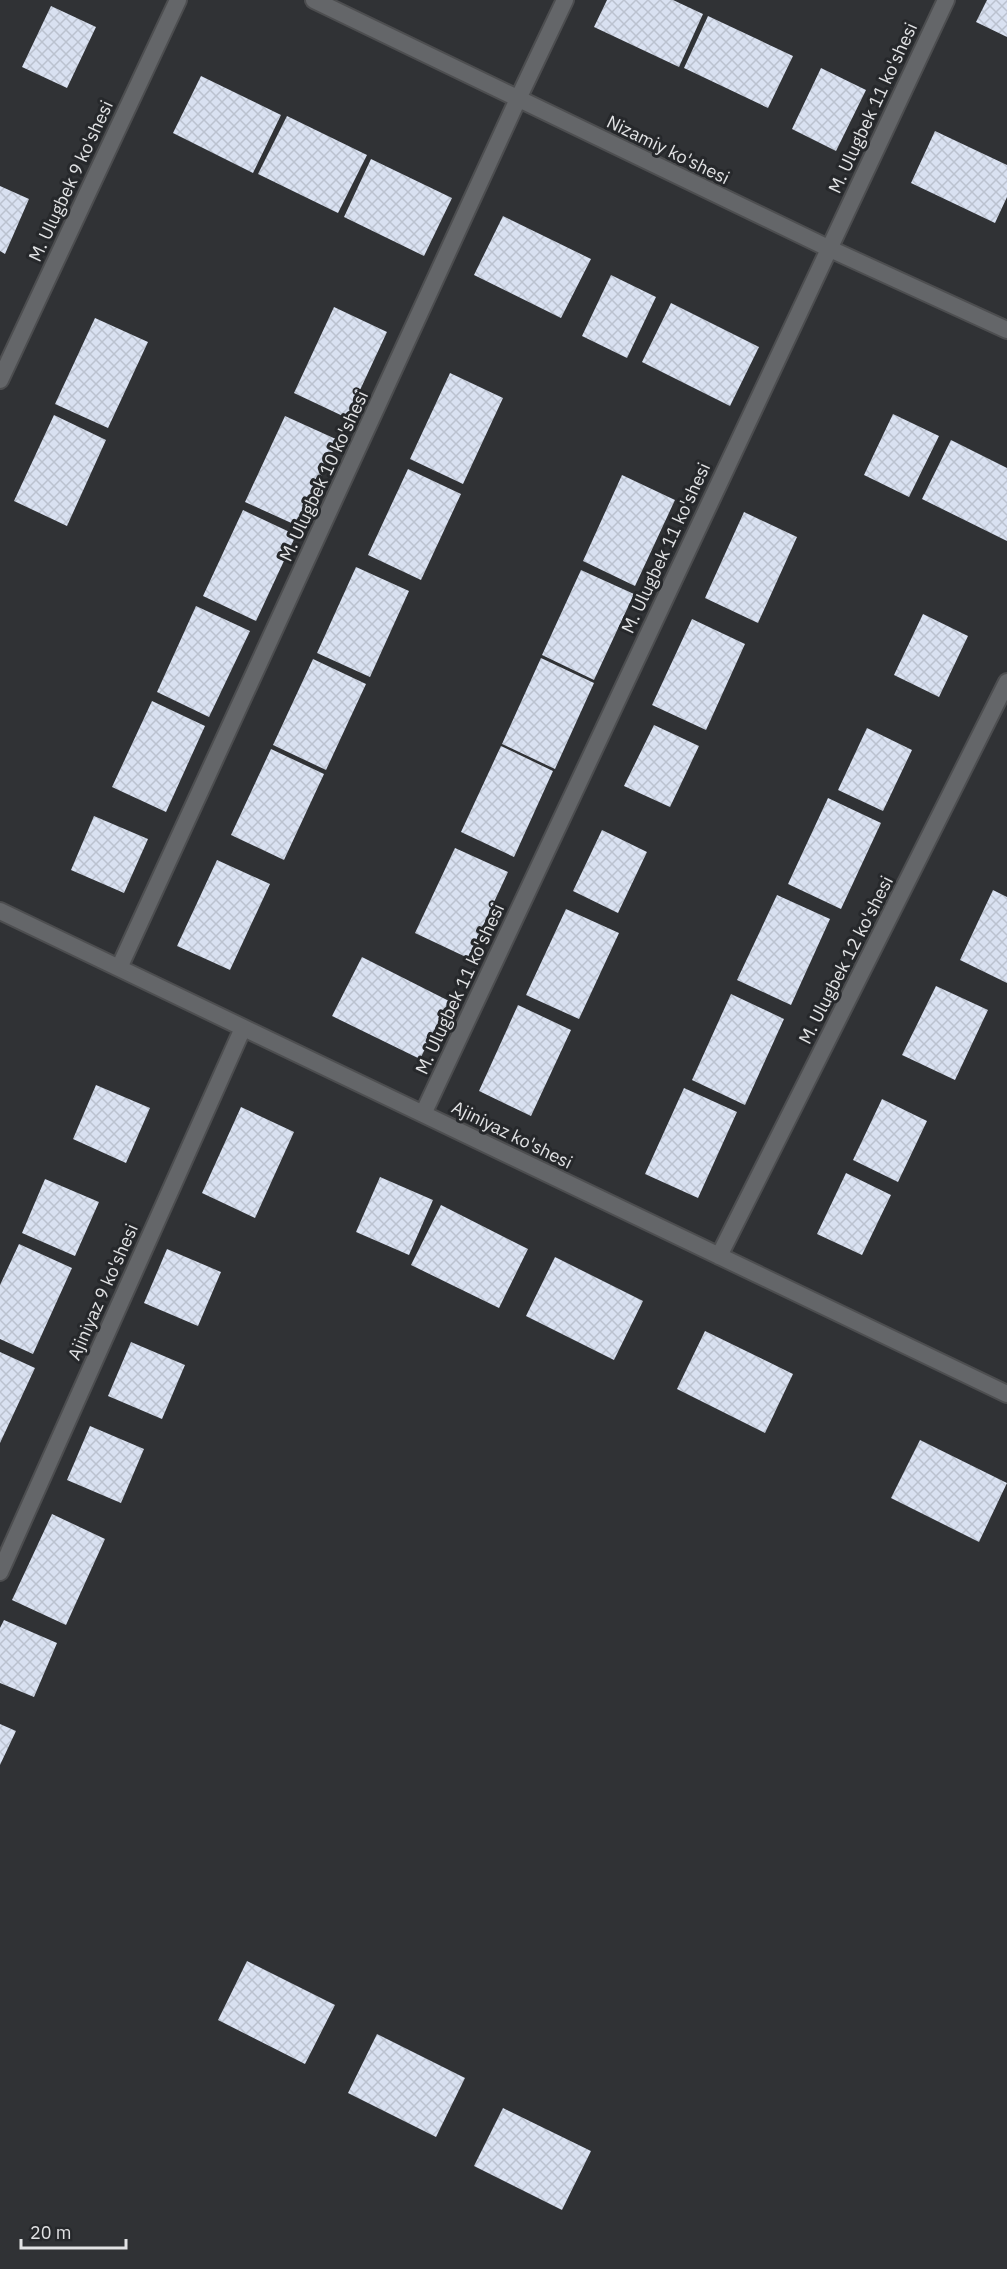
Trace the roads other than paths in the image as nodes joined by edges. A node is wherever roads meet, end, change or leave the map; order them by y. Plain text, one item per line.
1 (178, 0) edge
2 (314, 0) edge
3 (565, 0) edge
4 (946, 0) edge
5 (518, 99) junction
6 (828, 248) junction
7 (1007, 330) edge
8 (0, 380) edge
9 (1007, 682) edge
10 (0, 911) edge
11 (119, 968) junction
12 (243, 1028) junction
13 (423, 1114) junction
14 (719, 1256) junction
15 (1007, 1394) edge
16 (0, 1572) edge

1 - 8 street, M. Ulugbek 9 ko'shesi
2 - 5 street, Nizamiy ko'shesi
3 - 5 street, M. Ulugbek 10 ko'shesi
4 - 6 street, M. Ulugbek 11 ko'shesi
5 - 6 street, Nizamiy ko'shesi
5 - 11 street, M. Ulugbek 10 ko'shesi
6 - 7 street, Nizamiy ko'shesi
6 - 13 street, M. Ulugbek 11 ko'shesi
9 - 14 street, M. Ulugbek 12 ko'shesi
10 - 11 street, Ajiniyaz ko'shesi
11 - 12 street, Ajiniyaz ko'shesi
12 - 13 street, Ajiniyaz ko'shesi
12 - 16 street, Ajiniyaz 9 ko'shesi
13 - 14 street, Ajiniyaz ko'shesi
14 - 15 street, Ajiniyaz ko'shesi

